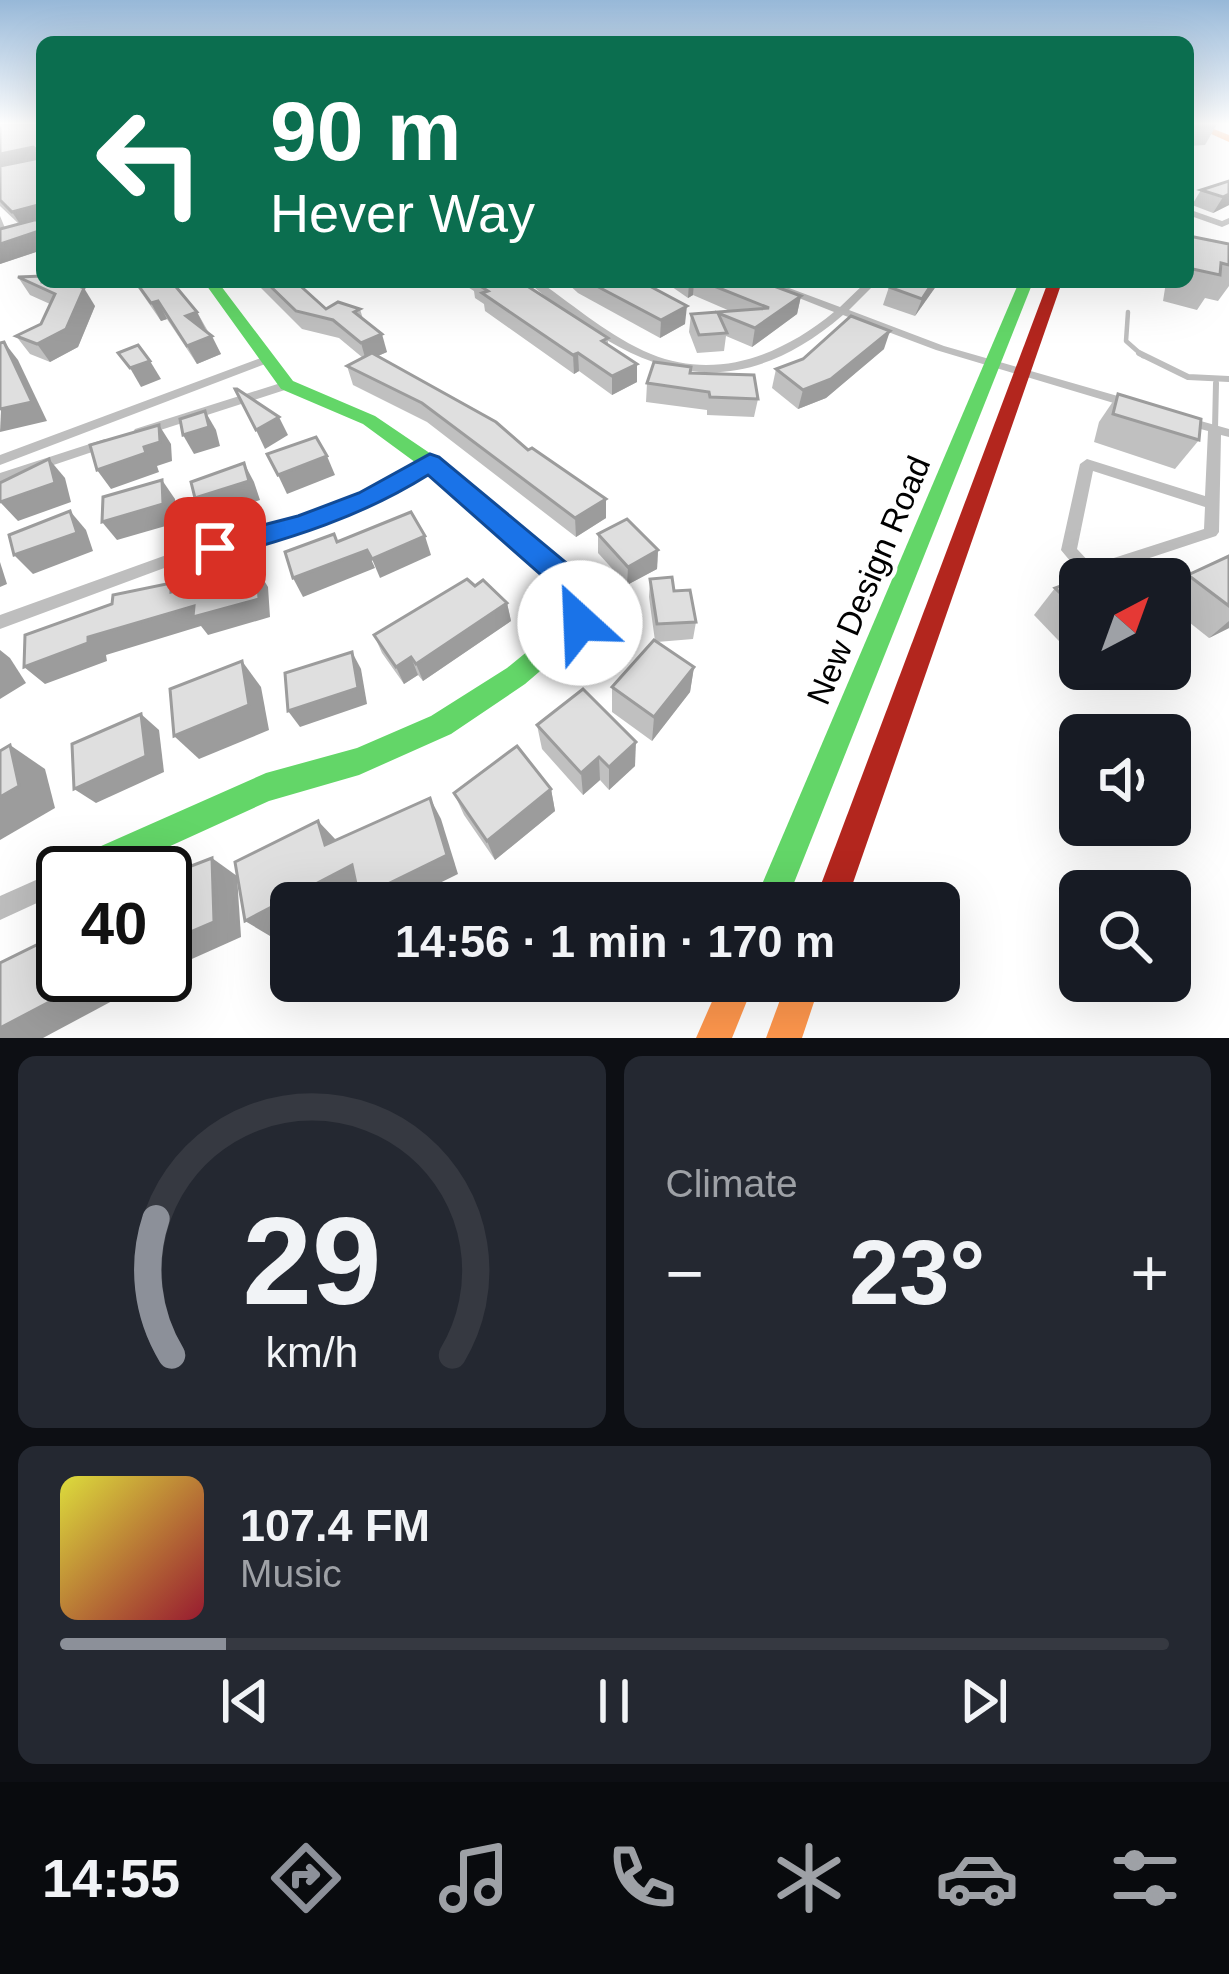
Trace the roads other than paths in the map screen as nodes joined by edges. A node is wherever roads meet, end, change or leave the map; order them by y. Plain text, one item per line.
1 (1194, 214) edge
2 (1227, 224) edge
3 (216, 288) edge
4 (541, 288) edge
5 (780, 288) edge
6 (866, 288) edge
7 (1024, 288) edge
8 (1053, 288) edge
9 (841, 311) junction
10 (1128, 312) dead end
11 (269, 359) junction
12 (993, 365) junction
13 (1026, 373) junction
14 (1229, 379) edge
15 (1216, 382) junction
16 (286, 385) junction
17 (1154, 411) edge
18 (1174, 417) edge
19 (1222, 431) edge
20 (23, 452) junction
21 (0, 460) edge
22 (430, 463) junction
23 (29, 467) junction
24 (0, 478) edge
25 (1212, 504) junction
26 (1076, 558) edge
27 (1139, 558) edge
28 (0, 622) edge
29 (136, 846) edge
30 (779, 882) edge
31 (837, 882) edge
32 (36, 891) edge
33 (0, 908) edge
34 (729, 1002) edge
35 (797, 1002) edge
36 (714, 1038) edge
37 (784, 1038) edge

1 - 2 street
3 - 11 main road
4 - 9 street
5 - 9 street
6 - 9 street
7 - 12 main road, New Design Road
8 - 13 main road
9 - 12 street
10 - 15 lane
11 - 16 main road
11 - 20 street
12 - 13 street
12 - 30 main road, New Design Road
13 - 17 street
13 - 31 main road
14 - 15 lane
15 - 19 lane
16 - 22 main road
16 - 23 street
18 - 19 street
19 - 25 street
20 - 21 street
20 - 23 lane
22 - 28 street
22 - 29 main road
23 - 24 street
25 - 26 street
25 - 27 street
32 - 33 street
34 - 36 main road
35 - 37 main road

